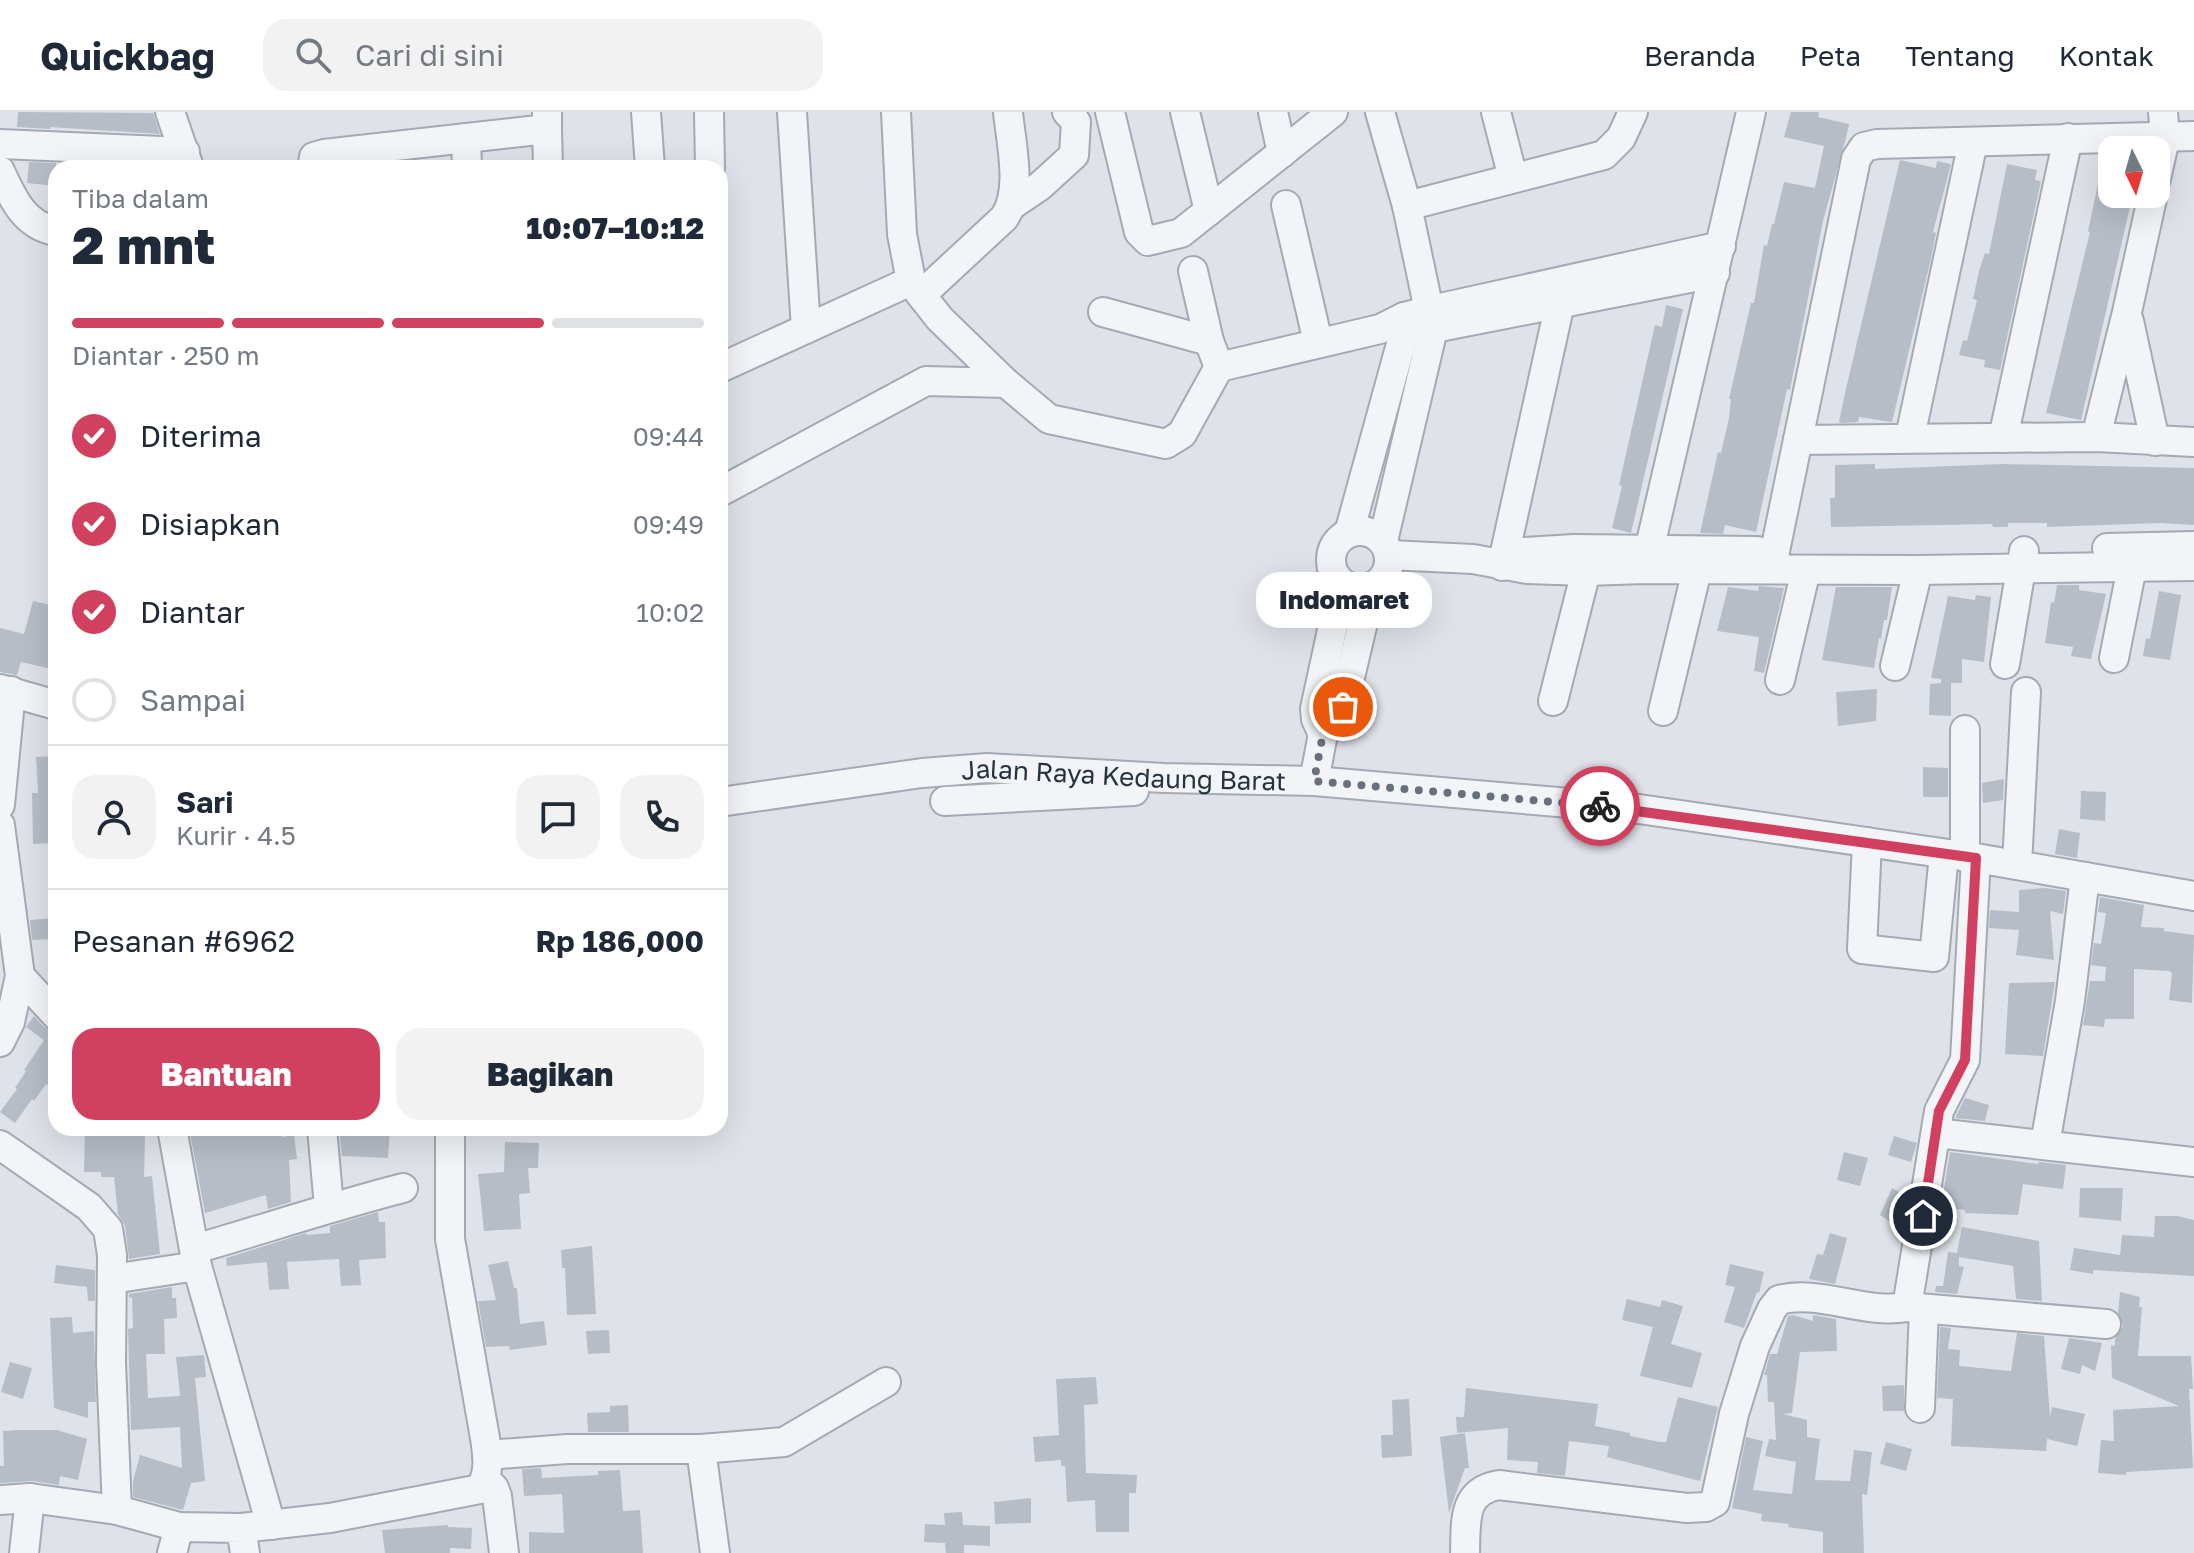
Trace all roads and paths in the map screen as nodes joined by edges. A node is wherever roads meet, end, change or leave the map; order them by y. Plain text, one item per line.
1 (170, 112) edge
2 (646, 112) edge
3 (709, 112) edge
4 (792, 112) edge
5 (896, 112) edge
6 (1008, 112) edge
7 (1067, 112) edge
8 (1110, 112) edge
9 (1185, 112) edge
10 (1273, 112) edge
11 (1333, 112) edge
12 (1380, 112) edge
13 (1496, 112) edge
14 (1633, 112) edge
15 (1751, 112) edge
16 (547, 121) edge
17 (1617, 125) edge
18 (2164, 125) edge
19 (2194, 136) edge
20 (466, 138) junction
21 (2068, 138) junction
22 (1973, 142) junction
23 (0, 144) edge
24 (1282, 153) junction
25 (389, 157) edge
26 (188, 160) edge
27 (313, 160) edge
28 (467, 160) edge
29 (548, 160) edge
30 (649, 160) edge
31 (710, 160) edge
32 (0, 171) edge
33 (1513, 178) junction
34 (1012, 205) junction
35 (1286, 205) dead end
36 (1407, 206) junction
37 (2150, 208) edge
38 (1209, 211) junction
39 (48, 229) edge
40 (1718, 259) junction
41 (1193, 271) dead end
42 (916, 288) junction
43 (1560, 303) junction
44 (1103, 312) dead end
45 (2127, 312) junction
46 (1410, 323) junction
47 (806, 329) junction
48 (1209, 341) junction
49 (1318, 342) junction
50 (728, 364) edge
51 (1219, 367) junction
52 (1394, 370) junction
53 (1423, 374) junction
54 (1019, 395) junction
55 (1910, 437) junction
56 (2096, 437) junction
57 (2003, 438) junction
58 (1798, 440) junction
59 (2155, 441) junction
60 (2194, 442) edge
61 (728, 488) edge
62 (1349, 533) junction
63 (2194, 546) edge
64 (1386, 548) junction
65 (1502, 559) junction
66 (1646, 559) junction
67 (2022, 559) junction
68 (1774, 560) junction
69 (2194, 566) edge
70 (2132, 567) junction
71 (1697, 570) junction
72 (1806, 570) junction
73 (1918, 570) junction
74 (1586, 571) junction
75 (1342, 584) junction
76 (1371, 588) junction
77 (2114, 658) dead end
78 (2005, 664) dead end
79 (1895, 666) dead end
80 (1780, 680) dead end
81 (6, 690) edge
82 (2026, 692) dead end
83 (1553, 701) dead end
84 (48, 703) edge
85 (1663, 711) dead end
86 (1965, 730) dead end
87 (1323, 734) junction
88 (1164, 778) junction
89 (1314, 781) junction
90 (728, 801) edge
91 (945, 801) dead end
92 (0, 805) edge
93 (0, 825) edge
94 (1867, 842) junction
95 (1962, 856) junction
96 (2017, 865) junction
97 (2085, 877) junction
98 (2194, 896) edge
99 (20, 976) junction
100 (48, 1006) edge
101 (0, 1042) edge
102 (1936, 1133) junction
103 (173, 1136) edge
104 (323, 1136) edge
105 (450, 1136) edge
106 (2045, 1144) junction
107 (0, 1145) edge
108 (2194, 1162) edge
109 (403, 1188) dead end
110 (329, 1207) junction
111 (196, 1258) junction
112 (112, 1279) junction
113 (1915, 1308) junction
114 (2106, 1324) dead end
115 (886, 1382) dead end
116 (1920, 1408) dead end
117 (701, 1449) junction
118 (486, 1467) junction
119 (30, 1498) junction
120 (0, 1500) edge
121 (117, 1510) junction
122 (271, 1525) junction
123 (176, 1540) edge
124 (243, 1540) edge
125 (24, 1553) edge
126 (504, 1553) edge
127 (715, 1553) edge
128 (1465, 1553) edge

1 - 26 street
2 - 30 street
3 - 31 street
4 - 47 street
5 - 42 street
6 - 34 street
7 - 34 street
8 - 38 street
9 - 38 street
10 - 24 street
11 - 24 street
12 - 36 street
13 - 33 street
14 - 17 street
15 - 40 street
16 - 20 street
16 - 29 street
17 - 33 street
18 - 19 street
18 - 21 street
20 - 25 street
20 - 28 street
21 - 22 street
21 - 57 street
22 - 55 street
22 - 58 street
23 - 26 street
24 - 38 street
25 - 27 street
32 - 39 street
33 - 36 street
34 - 42 street
35 - 49 street
36 - 46 street
37 - 45 street
40 - 43 street
40 - 46 street
40 - 66 street
41 - 48 street
42 - 47 street
42 - 54 street
43 - 46 street
43 - 65 street
44 - 48 street
45 - 56 street
45 - 59 street
46 - 49 street
46 - 52 street
46 - 53 street
47 - 50 street
48 - 51 street
49 - 51 street
51 - 54 street
52 - 53 street
52 - 62 street
53 - 64 street
54 - 61 street
55 - 57 street
55 - 58 street
56 - 57 street
56 - 59 street
58 - 68 street
59 - 60 street
62 - 64 street
62 - 75 street
63 - 67 street
64 - 65 street
64 - 76 street
65 - 66 street
65 - 74 street
66 - 68 street
66 - 71 street
66 - 74 street
67 - 68 street
67 - 70 street
67 - 73 street
67 - 78 street
68 - 71 street
68 - 72 street
69 - 70 street
70 - 77 street
71 - 85 street
72 - 73 street
72 - 80 street
73 - 79 street
74 - 83 street
75 - 76 street
75 - 87 street
76 - 87 street
81 - 84 street
81 - 92 street
82 - 96 street
86 - 95 street
87 - 89 street
88 - 89 street, Jalan Raya Kedaung Barat
88 - 90 street, Jalan Raya Kedaung Barat
88 - 91 street
89 - 94 street, Jalan Raya Kedaung Barat
93 - 99 street
94 - 95 street, Jalan Raya Kedaung Barat
94 - 95 street
95 - 96 street, Jalan Raya Kedaung Barat
95 - 102 street
96 - 97 street, Jalan Raya Kedaung Barat
97 - 98 street, Jalan Raya Kedaung Barat
97 - 106 street
99 - 100 street
99 - 101 street
102 - 106 street
102 - 113 street
103 - 111 street
104 - 110 street
105 - 118 street
106 - 108 street
107 - 112 street
109 - 110 street
110 - 111 street
111 - 112 street
111 - 122 street
112 - 121 street
113 - 114 street
113 - 116 street
113 - 128 street
115 - 117 street
117 - 118 street
117 - 127 street
118 - 122 street
118 - 126 street
119 - 120 street
119 - 121 street
119 - 125 street
121 - 123 street
122 - 124 street
123 - 124 street

